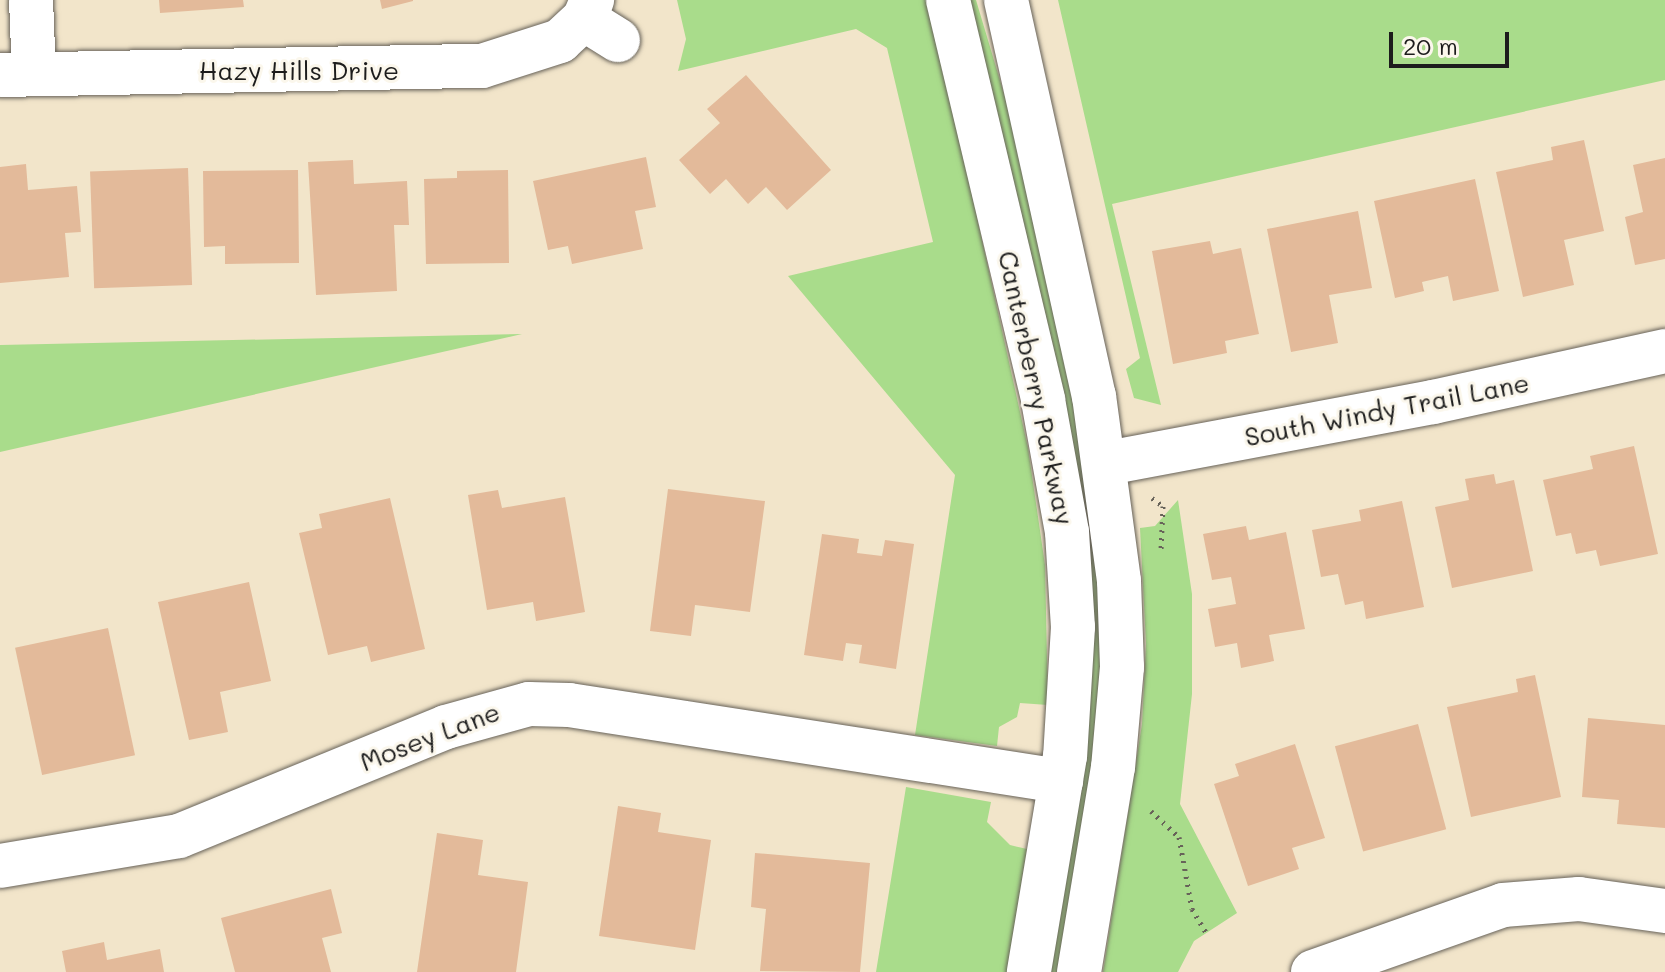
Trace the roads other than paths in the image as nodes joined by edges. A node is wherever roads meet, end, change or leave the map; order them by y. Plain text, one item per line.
1 (31, 0) edge
2 (948, 0) edge
3 (1006, 0) edge
4 (598, 20) edge
5 (17, 74) edge
6 (1665, 351) edge
7 (1107, 463) junction
8 (1061, 781) junction
9 (0, 866) edge
10 (1665, 911) edge
11 (1029, 972) edge
12 (1079, 972) edge
13 (1313, 972) edge

1 - 5 street
2 - 8 street, Canterberry Parkway
3 - 7 street, Canterberry Parkway
4 - 5 street, Hazy Hills Drive
6 - 7 street, South Windy Trail Lane
7 - 12 street, Canterberry Parkway
8 - 9 street, Mosey Lane
8 - 11 street, Canterberry Parkway
10 - 13 street

